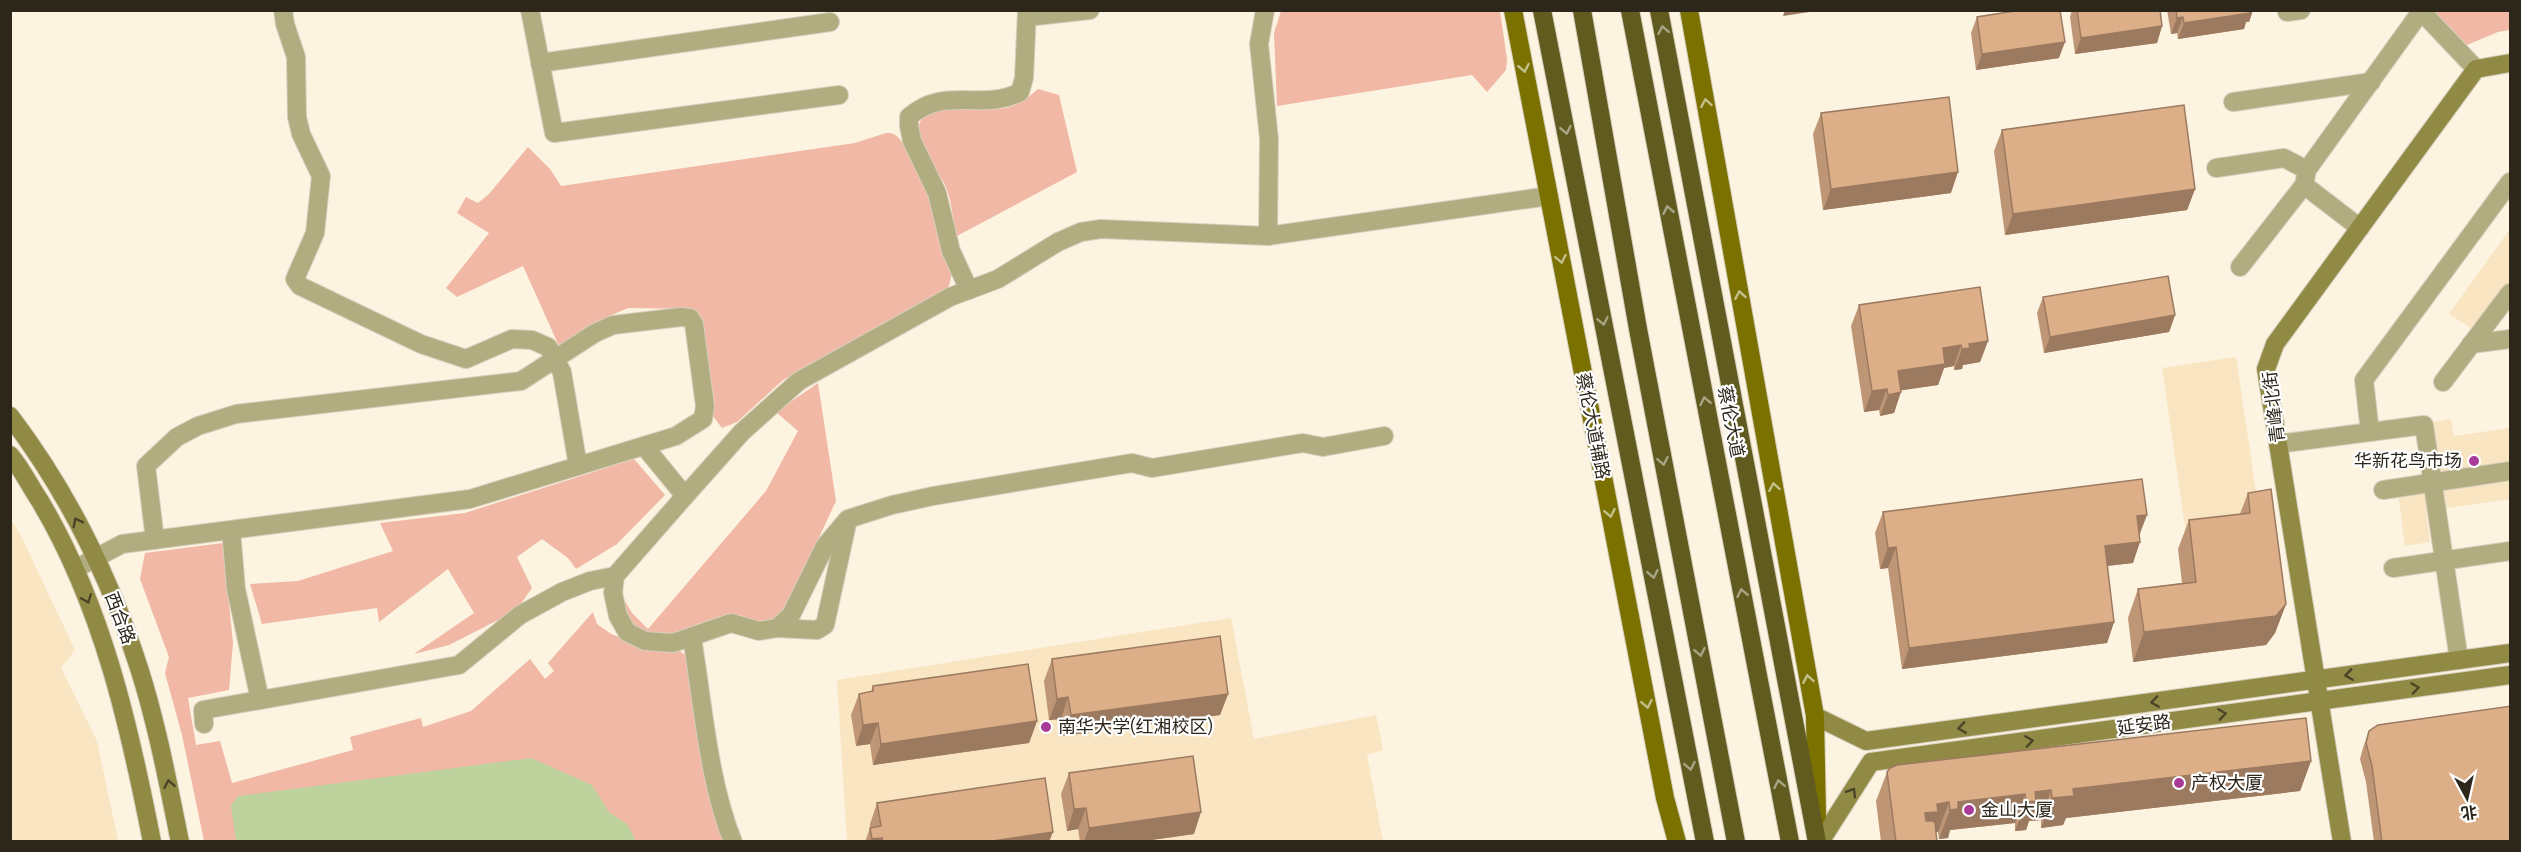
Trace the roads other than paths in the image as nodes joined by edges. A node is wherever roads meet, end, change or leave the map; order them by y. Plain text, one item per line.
1 (283, 10) edge
2 (530, 10) edge
3 (1090, 10) edge
4 (1265, 10) edge
5 (1513, 10) edge
6 (1542, 10) edge
7 (1582, 10) edge
8 (1630, 10) edge
9 (1659, 10) edge
10 (1689, 10) edge
11 (2421, 11) edge
12 (1027, 14) edge
13 (830, 22) dead end
14 (540, 63) junction
15 (2511, 63) edge
16 (2476, 69) junction
17 (2371, 82) junction
18 (839, 95) dead end
19 (2233, 102) dead end
20 (2216, 168) dead end
21 (2306, 178) junction
22 (2511, 182) edge
23 (1549, 196) junction
24 (2360, 228) junction
25 (1268, 236) junction
26 (2240, 267) dead end
27 (969, 290) junction
28 (2511, 293) edge
29 (2511, 339) edge
30 (2471, 344) junction
31 (555, 359) junction
32 (2443, 382) dead end
33 (10, 416) edge
34 (2370, 432) junction
35 (1384, 436) dead end
36 (2278, 444) junction
37 (644, 446) junction
38 (10, 455) edge
39 (578, 466) junction
40 (2511, 471) edge
41 (2433, 482) junction
42 (2383, 489) dead end
43 (686, 496) junction
44 (848, 519) junction
45 (231, 530) junction
46 (155, 540) junction
47 (2511, 551) edge
48 (95, 559) junction
49 (2445, 560) junction
50 (2393, 568) dead end
51 (75, 569) junction
52 (615, 576) junction
53 (777, 628) junction
54 (692, 638) junction
55 (2511, 653) edge
56 (2459, 660) junction
57 (2511, 675) edge
58 (2316, 680) junction
59 (260, 700) junction
60 (2319, 701) junction
61 (1815, 716) junction
62 (204, 724) dead end
63 (152, 842) edge
64 (180, 842) edge
65 (733, 842) edge
66 (1677, 842) edge
67 (1705, 842) edge
68 (1736, 842) edge
69 (1790, 842) edge
70 (1819, 842) edge
71 (2342, 842) edge

1 - 31 street
2 - 14 street
3 - 12 street
4 - 25 street
5 -> 23 main road, 蔡伦大道辅路
6 -> 67 highway
7 -> 68 highway
69 -> 8 highway, 蔡伦大道
70 -> 9 highway
61 -> 10 main road
11 - 16 street
11 - 17 street
12 - 27 street
13 - 14 street
14 - 18 street
15 - 16 main road
16 - 24 main road, 青峰北街
17 - 19 street
17 - 21 street
20 - 21 street
21 - 24 street
21 - 26 street
22 - 34 street
23 - 25 street
23 -> 66 main road, 蔡伦大道辅路
24 - 36 main road, 青峰北街
25 - 27 street
27 - 43 street
28 - 30 street
29 - 30 street
30 - 32 street
31 - 37 street
31 - 39 street
31 - 46 street
48 -> 33 main road, 西合路
34 - 36 street
34 - 41 street
35 - 44 street
36 - 58 main road, 青峰北街
37 - 39 street
37 - 43 street
38 - 51 main road, 西合路
39 - 45 street
40 - 41 street
41 - 42 street
41 - 49 street
43 - 52 street
44 - 53 street
44 - 53 street
45 - 46 street
45 - 59 street
46 - 48 street
47 - 49 street
48 - 51 street
64 -> 48 main road, 西合路
49 - 50 street
49 - 56 street
51 -> 63 main road, 西合路
52 - 54 street
52 - 59 street
53 - 54 street
54 - 65 street
55 - 56 main road, 延安路
56 -> 58 main road, 延安路
60 -> 57 main road, 延安路
58 - 60 main road, 青峰北街
58 -> 61 main road, 延安路
59 - 62 street
70 -> 60 main road, 延安路
60 - 71 main road, 青峰北街
61 - 70 main road

